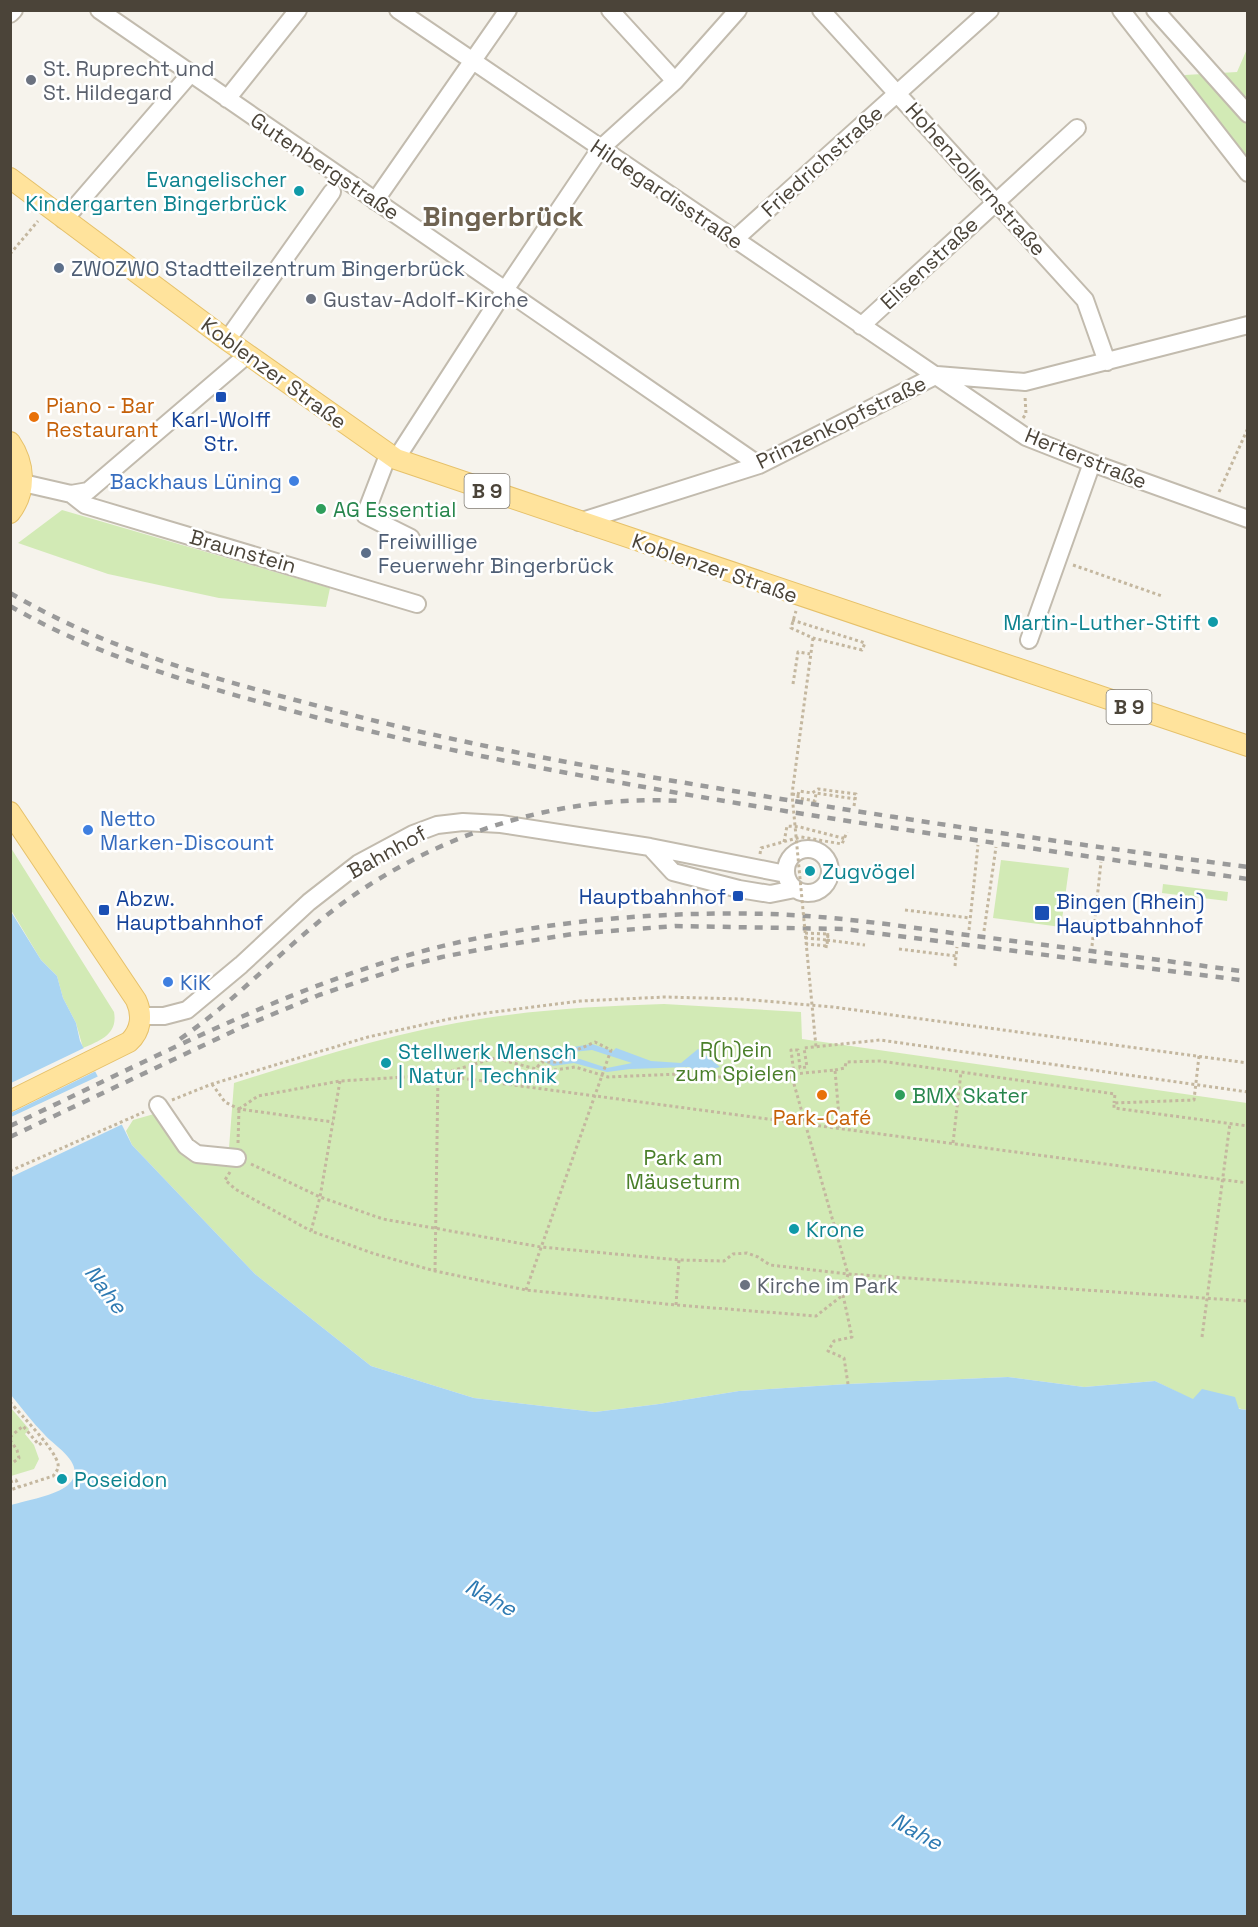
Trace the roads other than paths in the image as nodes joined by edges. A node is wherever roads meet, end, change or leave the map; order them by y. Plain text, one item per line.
1 (99, 10) edge
2 (298, 10) edge
3 (398, 10) edge
4 (508, 10) edge
5 (610, 10) edge
6 (738, 10) edge
7 (821, 10) edge
8 (990, 10) edge
9 (1121, 10) edge
10 (1155, 10) edge
11 (471, 60) junction
12 (191, 74) junction
13 (675, 81) junction
14 (897, 93) junction
15 (227, 99) junction
16 (1248, 114) edge
17 (1077, 128) dead end
18 (600, 149) junction
19 (1248, 174) edge
20 (10, 178) edge
21 (332, 192) dead end
22 (375, 201) junction
23 (996, 202) junction
24 (56, 214) junction
25 (734, 240) junction
26 (505, 290) junction
27 (1248, 325) edge
28 (861, 326) junction
29 (226, 340) junction
30 (247, 355) junction
31 (1107, 362) junction
32 (937, 375) junction
33 (10, 442) edge
34 (392, 457) junction
35 (1092, 463) junction
36 (759, 465) junction
37 (23, 483) junction
38 (71, 494) junction
39 (10, 513) edge
40 (1248, 519) edge
41 (579, 522) junction
42 (411, 538) dead end
43 (417, 604) dead end
44 (1029, 640) dead end
45 (1248, 746) edge
46 (10, 812) edge
47 (650, 847) junction
48 (786, 874) junction
49 (795, 889) junction
50 (141, 1016) junction
51 (10, 1101) edge
52 (155, 1107) road end
53 (237, 1158) road end

1 - 12 street, Gutenbergstraße
2 - 15 street
3 - 11 street, Hildegardisstraße
4 - 11 street
5 - 13 street
6 - 13 street
7 - 14 street, Hohenzollernstraße
8 - 14 street, Friedrichstraße
9 - 19 street
10 - 16 street
11 - 18 street, Hildegardisstraße
11 - 22 street
12 - 15 street, Gutenbergstraße
12 - 24 street
13 - 18 street
14 - 23 street, Hohenzollernstraße
14 - 25 street, Friedrichstraße
15 - 22 street, Gutenbergstraße
17 - 23 street, Elisenstraße
18 - 25 street, Hildegardisstraße
18 - 26 street
20 - 24 main road, Koblenzer Straße / B 9
21 - 29 street
22 - 26 street, Gutenbergstraße
23 - 28 street, Elisenstraße
23 - 31 street, Hohenzollernstraße
24 - 29 main road, Koblenzer Straße / B 9
25 - 28 street, Hildegardisstraße
26 - 34 street
26 - 36 street, Gutenbergstraße
27 - 31 street, Prinzenkopfstraße
28 - 32 street, Hildegardisstraße
29 - 30 main road, Koblenzer Straße / B 9
30 - 34 main road, Koblenzer Straße / B 9
30 - 38 street
31 - 32 street, Prinzenkopfstraße
32 - 35 street, Herterstraße
32 - 36 street, Prinzenkopfstraße
33 - 37 main road
34 - 41 main road, Koblenzer Straße / B 9
34 - 42 street
35 - 40 street, Herterstraße
35 - 44 street
36 - 41 street, Prinzenkopfstraße
37 - 38 street, Braunstein
37 - 39 main road
38 - 43 street, Braunstein
41 - 45 main road, Koblenzer Straße / B 9
46 - 50 main road
47 - 48 street, Bahnhof
47 - 49 street
47 - 50 street, Bahnhof
48 - 49 street
48 - 49 street
50 - 51 main road
52 - 53 street

